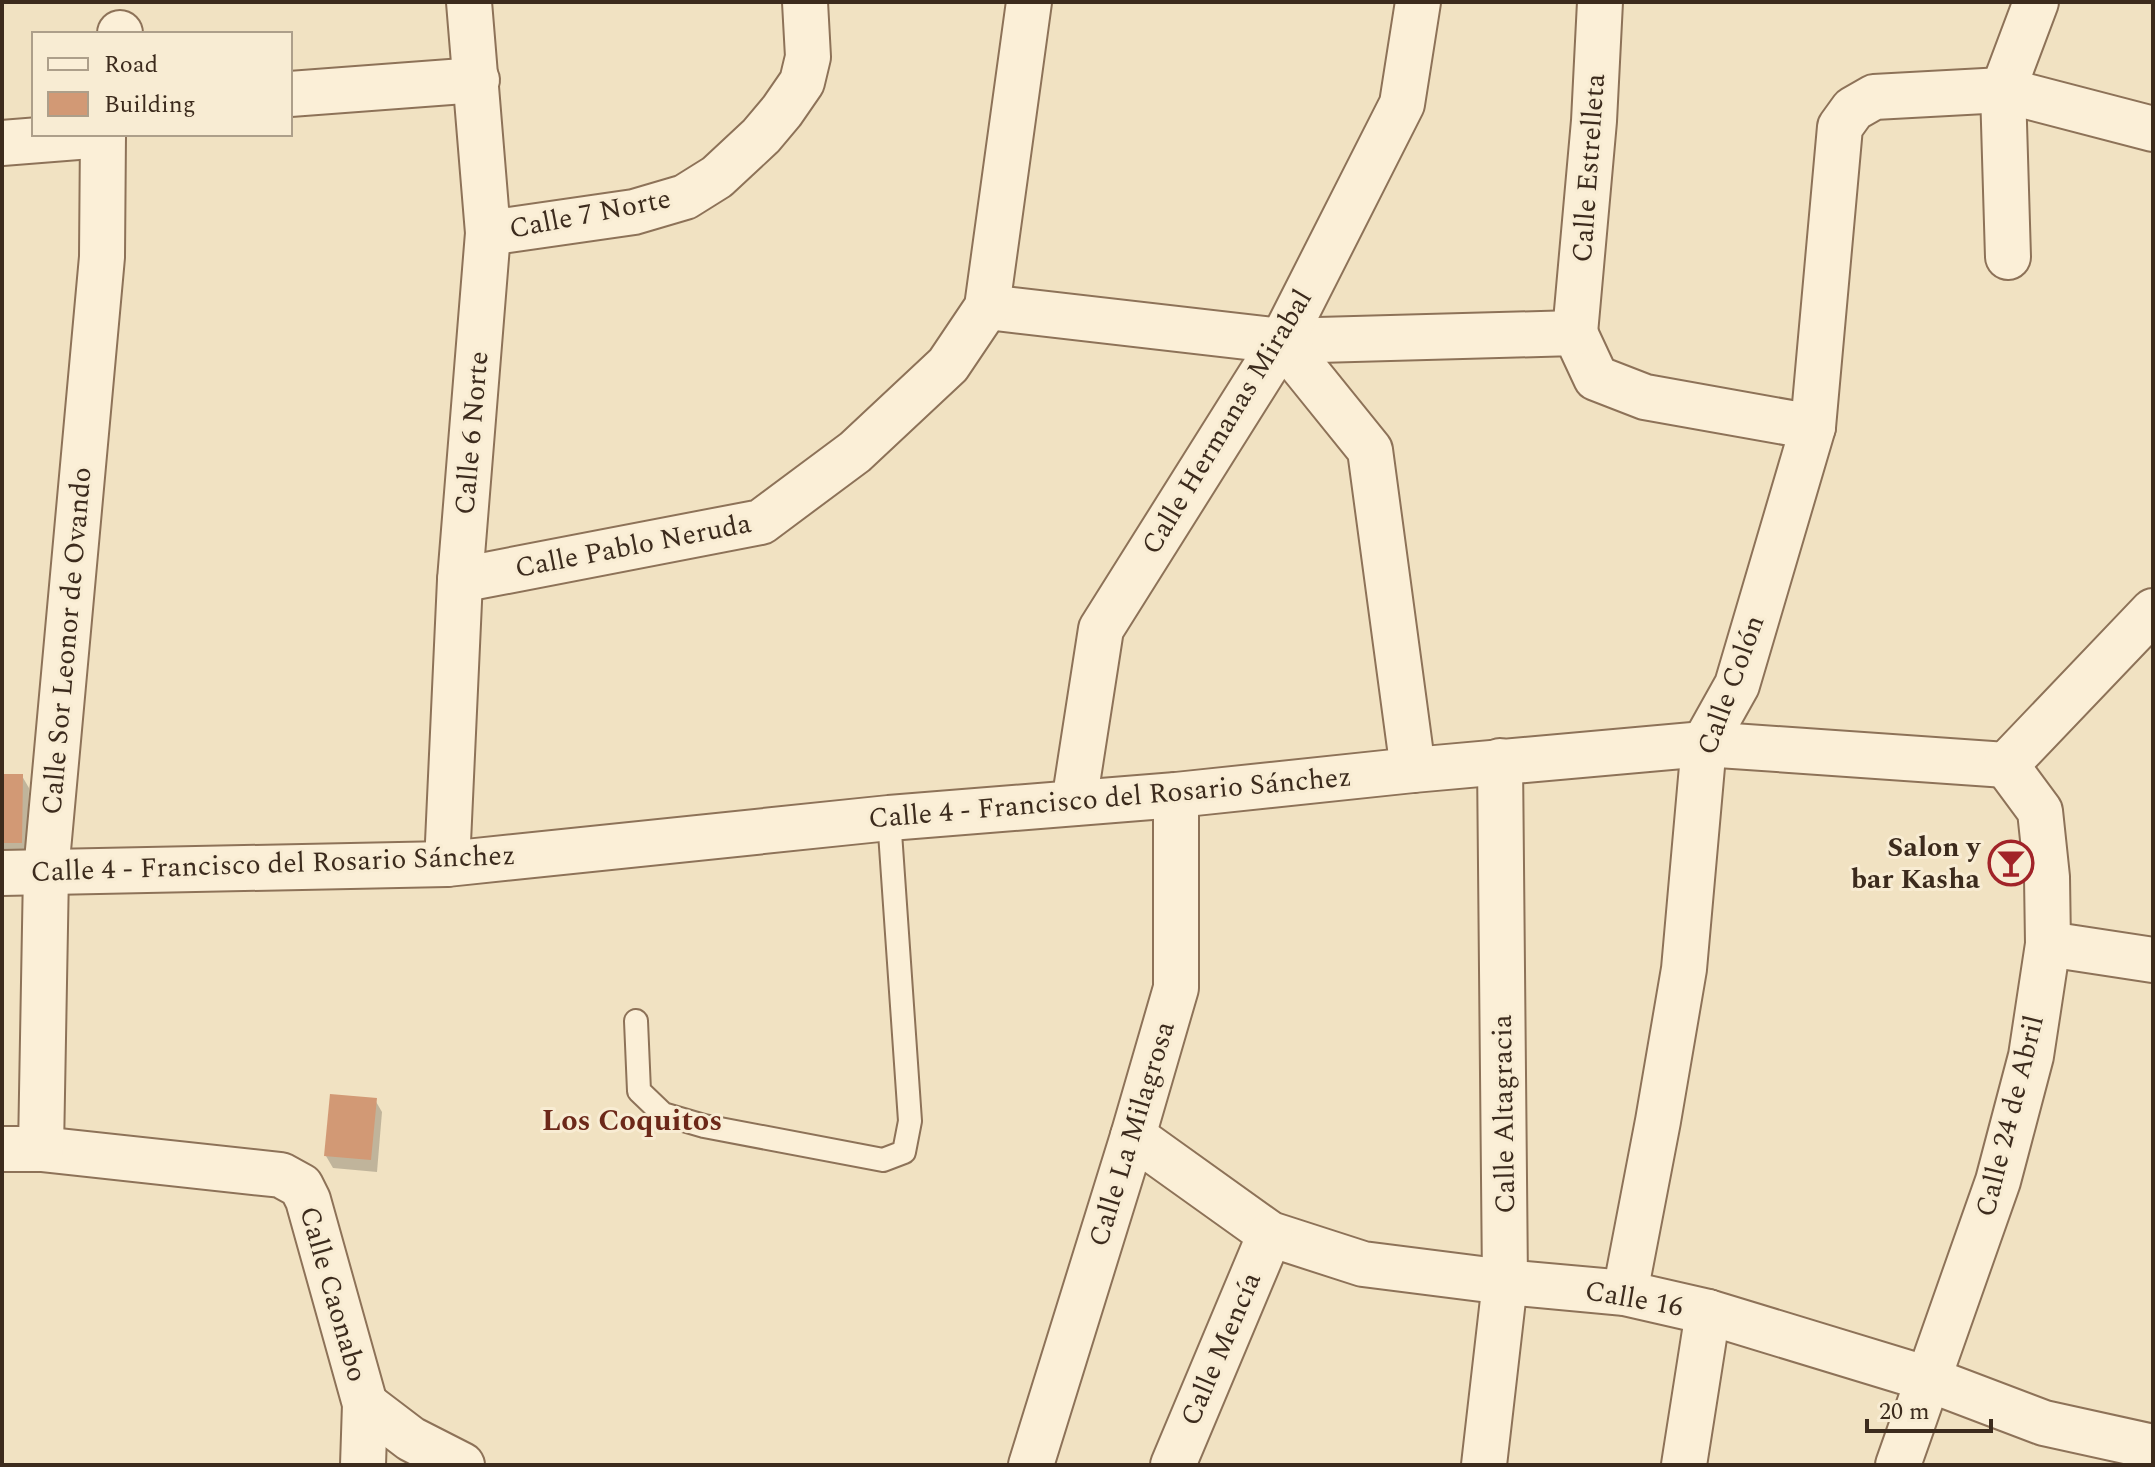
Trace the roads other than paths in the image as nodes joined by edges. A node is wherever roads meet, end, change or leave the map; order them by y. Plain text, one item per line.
1 (469, 2) edge
2 (805, 2) edge
3 (1029, 2) edge
4 (1418, 2) edge
5 (1600, 2) edge
6 (2036, 2) edge
7 (477, 80) junction
8 (2003, 90) junction
9 (292, 94) edge
10 (2153, 129) edge
11 (81, 136) edge
12 (103, 136) edge
13 (2, 143) edge
14 (488, 233) junction
15 (2008, 257) dead end
16 (987, 307) junction
17 (1575, 333) junction
18 (1282, 341) junction
19 (1813, 427) junction
20 (460, 580) junction
21 (2153, 611) edge
22 (1704, 744) junction
23 (1500, 761) junction
24 (2006, 765) junction
25 (1413, 770) junction
26 (1176, 795) junction
27 (1074, 803) junction
28 (889, 818) junction
29 (447, 864) junction
30 (46, 872) junction
31 (2, 873) edge
32 (2048, 944) junction
33 (2153, 960) edge
34 (636, 1021) dead end
35 (1133, 1136) junction
36 (22, 1149) edge
37 (1270, 1234) junction
38 (1505, 1282) junction
39 (1625, 1293) junction
40 (1708, 1312) junction
41 (1928, 1379) junction
42 (365, 1404) junction
43 (2153, 1447) edge
44 (363, 1465) edge
45 (462, 1465) edge
46 (1031, 1465) edge
47 (1173, 1465) edge
48 (1484, 1465) edge
49 (1684, 1465) edge
50 (1898, 1465) edge

1 - 7 street, Calle 6 Norte
2 - 14 street, Calle 7 Norte
3 - 16 street, Calle Pablo Neruda
4 - 18 street, Calle Hermanas Mirabal
5 - 17 street, Calle Estrelleta
6 - 8 street
7 - 9 street
7 - 14 street, Calle 6 Norte
8 - 10 street
8 - 15 street
8 - 19 street, Calle Colón
11 - 13 street
12 - 30 street, Calle Sor Leonor de Ovando
14 - 20 street, Calle 6 Norte
16 - 18 street
16 - 20 street, Calle Pablo Neruda
17 - 18 street
17 - 19 street
18 - 25 street
18 - 27 street, Calle Hermanas Mirabal
19 - 22 street, Calle Colón
20 - 29 street, Calle 6 Norte
21 - 24 street
22 - 23 street, Calle 4 - Francisco del Rosario Sánchez
22 - 24 street, Calle 4 - Francisco del Rosario Sánchez
22 - 39 street, Calle Colón
23 - 25 street, Calle 4 - Francisco del Rosario Sánchez
23 - 38 street, Calle Altagracia
24 - 32 street, Calle 24 de Abril
25 - 26 street, Calle 4 - Francisco del Rosario Sánchez
26 - 27 street, Calle 4 - Francisco del Rosario Sánchez
26 - 35 street, Calle La Milagrosa
27 - 28 street, Calle 4 - Francisco del Rosario Sánchez
28 - 29 street, Calle 4 - Francisco del Rosario Sánchez
28 - 34 lane
29 - 30 street, Calle 4 - Francisco del Rosario Sánchez
30 - 31 street, Calle 4 - Francisco del Rosario Sánchez
30 - 36 street, Calle Sor Leonor de Ovando
32 - 33 street
32 - 41 street, Calle 24 de Abril
35 - 37 street, Calle 16
35 - 46 street, Calle La Milagrosa
36 - 42 street, Calle Caonabo
37 - 38 street, Calle 16
37 - 47 street, Calle Mencía
38 - 39 street, Calle 16
38 - 48 street, Calle Altagracia
39 - 40 street, Calle 16
40 - 41 street, Calle 16
40 - 49 street
41 - 43 street, Calle 16
41 - 50 street, Calle 24 de Abril
42 - 44 street, Calle Caonabo
42 - 45 street

